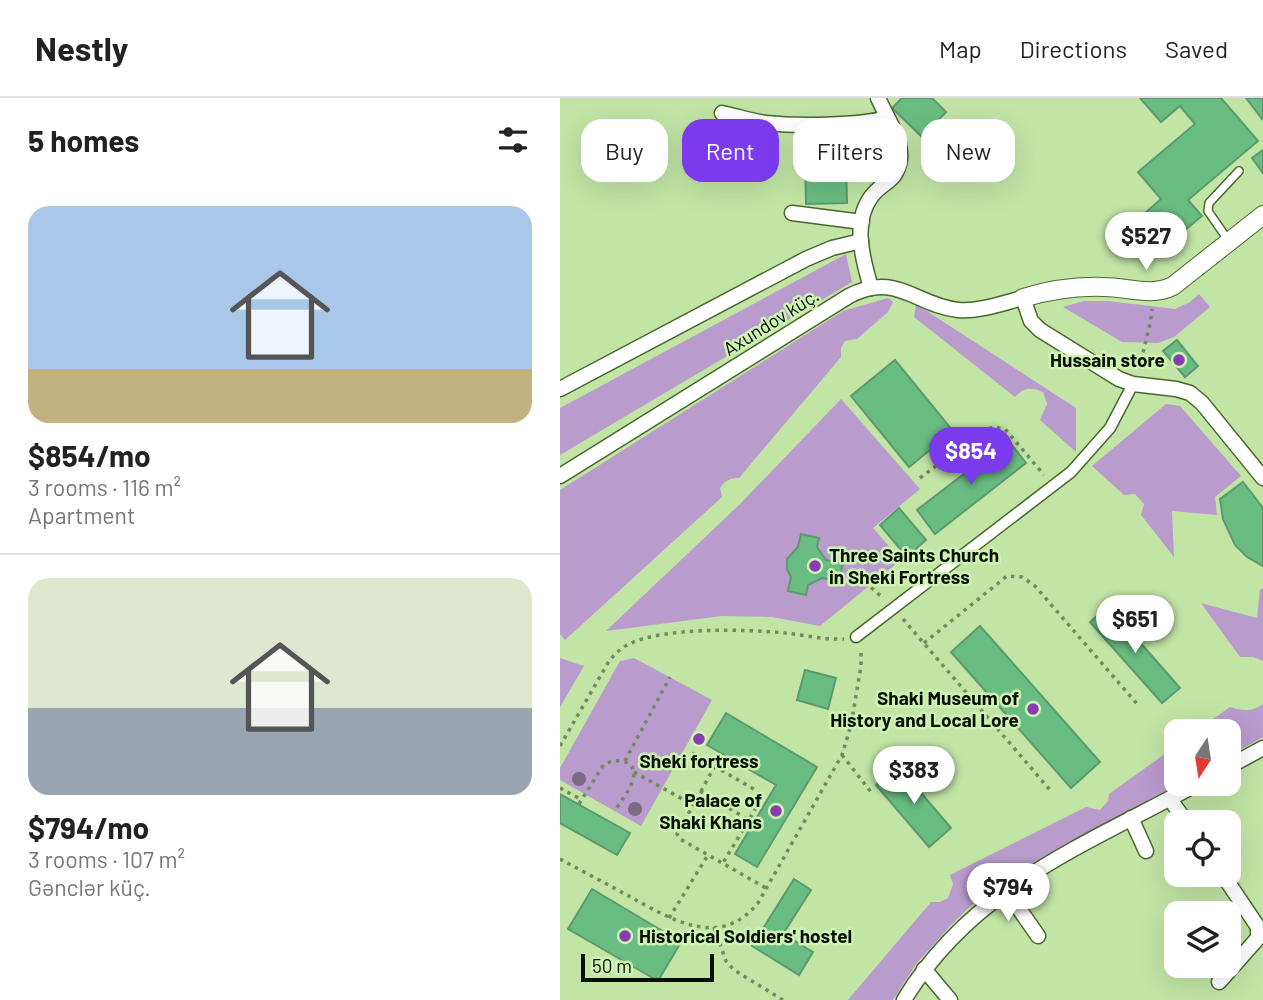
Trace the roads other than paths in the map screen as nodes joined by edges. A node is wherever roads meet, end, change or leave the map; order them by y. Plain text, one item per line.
1 (878, 98) edge
2 (722, 113) dead end
3 (887, 118) junction
4 (1239, 171) dead end
5 (792, 213) dead end
6 (1263, 215) edge
7 (862, 222) junction
8 (1228, 241) junction
9 (861, 242) junction
10 (871, 288) junction
11 (1023, 298) junction
12 (1133, 384) junction
13 (560, 389) edge
14 (1258, 461) edge
15 (560, 476) edge
16 (1263, 478) edge
17 (856, 637) road end
18 (1263, 748) edge
19 (1241, 760) edge
20 (1175, 796) edge
21 (1170, 799) junction
22 (1178, 810) edge
23 (1131, 818) junction
24 (1146, 851) dead end
25 (1231, 887) edge
26 (1006, 890) junction
27 (1038, 936) dead end
28 (925, 970) junction
29 (1219, 982) dead end
30 (904, 1000) edge
31 (950, 1000) edge

1 - 3 street
2 - 3 street
3 - 7 street
4 - 8 lane
5 - 7 street
6 - 8 street
7 - 9 street
8 - 11 street
9 - 10 street
9 - 13 street, Axundov küç.
10 - 11 street, Axundov küç.
10 - 15 street, Axundov küç.
11 - 12 street
12 - 14 street
12 - 17 street
14 - 16 street
18 - 19 street
20 - 21 street
21 - 22 street
21 - 23 street
23 - 24 street
23 - 26 street
25 - 29 street
26 - 27 street
26 - 28 street
28 - 30 street
28 - 31 street

